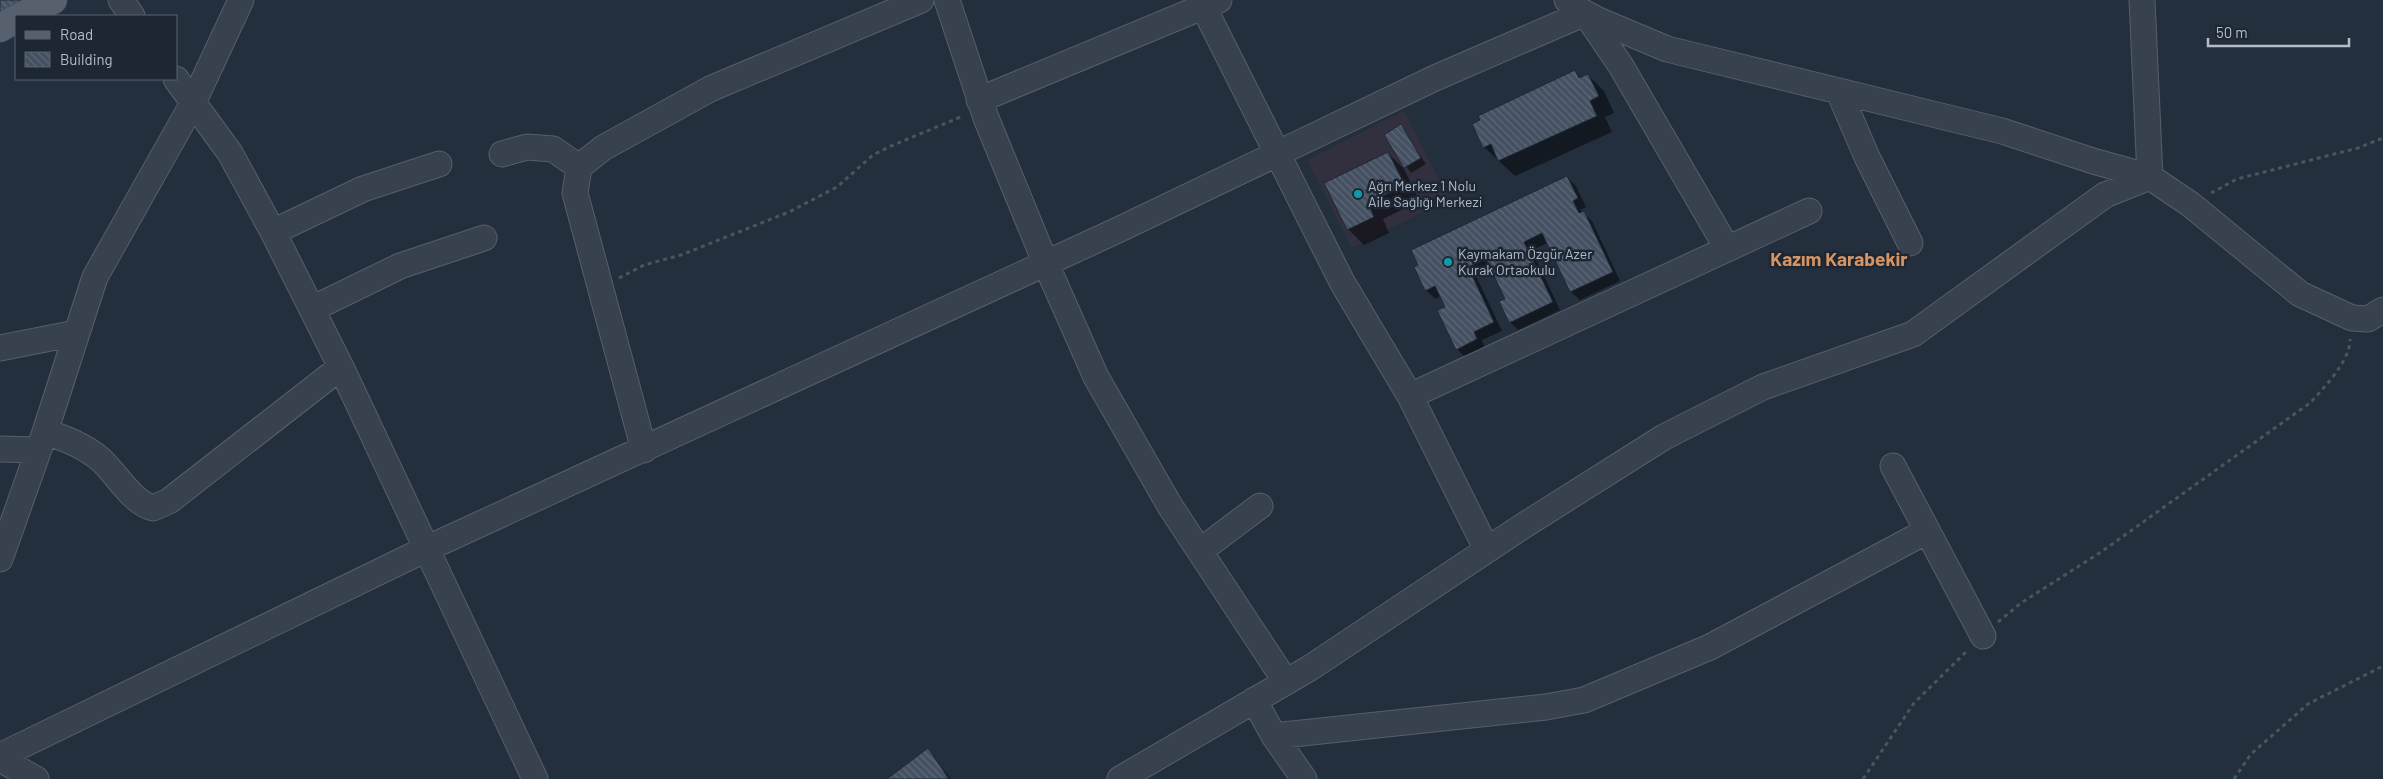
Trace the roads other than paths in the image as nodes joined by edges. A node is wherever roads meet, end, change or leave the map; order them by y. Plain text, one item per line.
1 (53, 0) edge
2 (121, 0) edge
3 (241, 0) edge
4 (921, 0) edge
5 (947, 0) edge
6 (2142, 0) edge
7 (1208, 2) edge
8 (1576, 7) edge
9 (24, 15) edge
10 (131, 15) edge
11 (15, 20) edge
12 (0, 28) edge
13 (177, 80) edge
14 (1839, 92) junction
15 (980, 103) junction
16 (193, 104) junction
17 (502, 154) dead end
18 (1277, 154) junction
19 (439, 164) dead end
20 (579, 167) junction
21 (2150, 177) junction
22 (1809, 211) dead end
23 (273, 232) junction
24 (484, 238) dead end
25 (1910, 243) dead end
26 (1727, 248) junction
27 (1046, 264) junction
28 (312, 309) junction
29 (2383, 310) edge
30 (76, 333) junction
31 (0, 348) edge
32 (340, 367) junction
33 (1410, 396) junction
34 (41, 441) junction
35 (0, 449) edge
36 (644, 450) junction
37 (1893, 466) dead end
38 (1260, 506) dead end
39 (1927, 531) junction
40 (426, 550) junction
41 (1487, 550) junction
42 (1200, 551) junction
43 (0, 559) edge
44 (1983, 636) road end
45 (1286, 682) junction
46 (1254, 700) junction
47 (1274, 736) junction
48 (0, 757) edge
49 (36, 779) edge
50 (535, 779) edge
51 (1120, 779) edge
52 (1304, 779) edge

1 - 9 main road
2 - 10 street
3 - 16 street
4 - 20 street
5 - 15 street
6 - 21 street
7 - 15 street
7 - 18 street
8 - 14 street
8 - 18 street
8 - 26 street
11 - 12 main road
13 - 16 street
14 - 21 street
14 - 25 street
15 - 27 street
16 - 23 street
16 - 30 street
17 - 20 street
18 - 27 street
18 - 33 street
19 - 23 street
20 - 36 street
21 - 29 street
21 - 41 street
22 - 26 street
23 - 28 street
24 - 28 street
26 - 33 street
27 - 36 street
27 - 42 street
28 - 32 street
30 - 31 street
30 - 34 street
32 - 34 street
32 - 40 street
33 - 41 street
34 - 35 street
34 - 43 street
36 - 40 street
37 - 39 street
38 - 42 street
39 - 44 street
39 - 47 street
40 - 48 street
40 - 50 street
41 - 45 street
42 - 45 street
45 - 46 street
46 - 47 street
46 - 51 street
47 - 52 street
48 - 49 street

